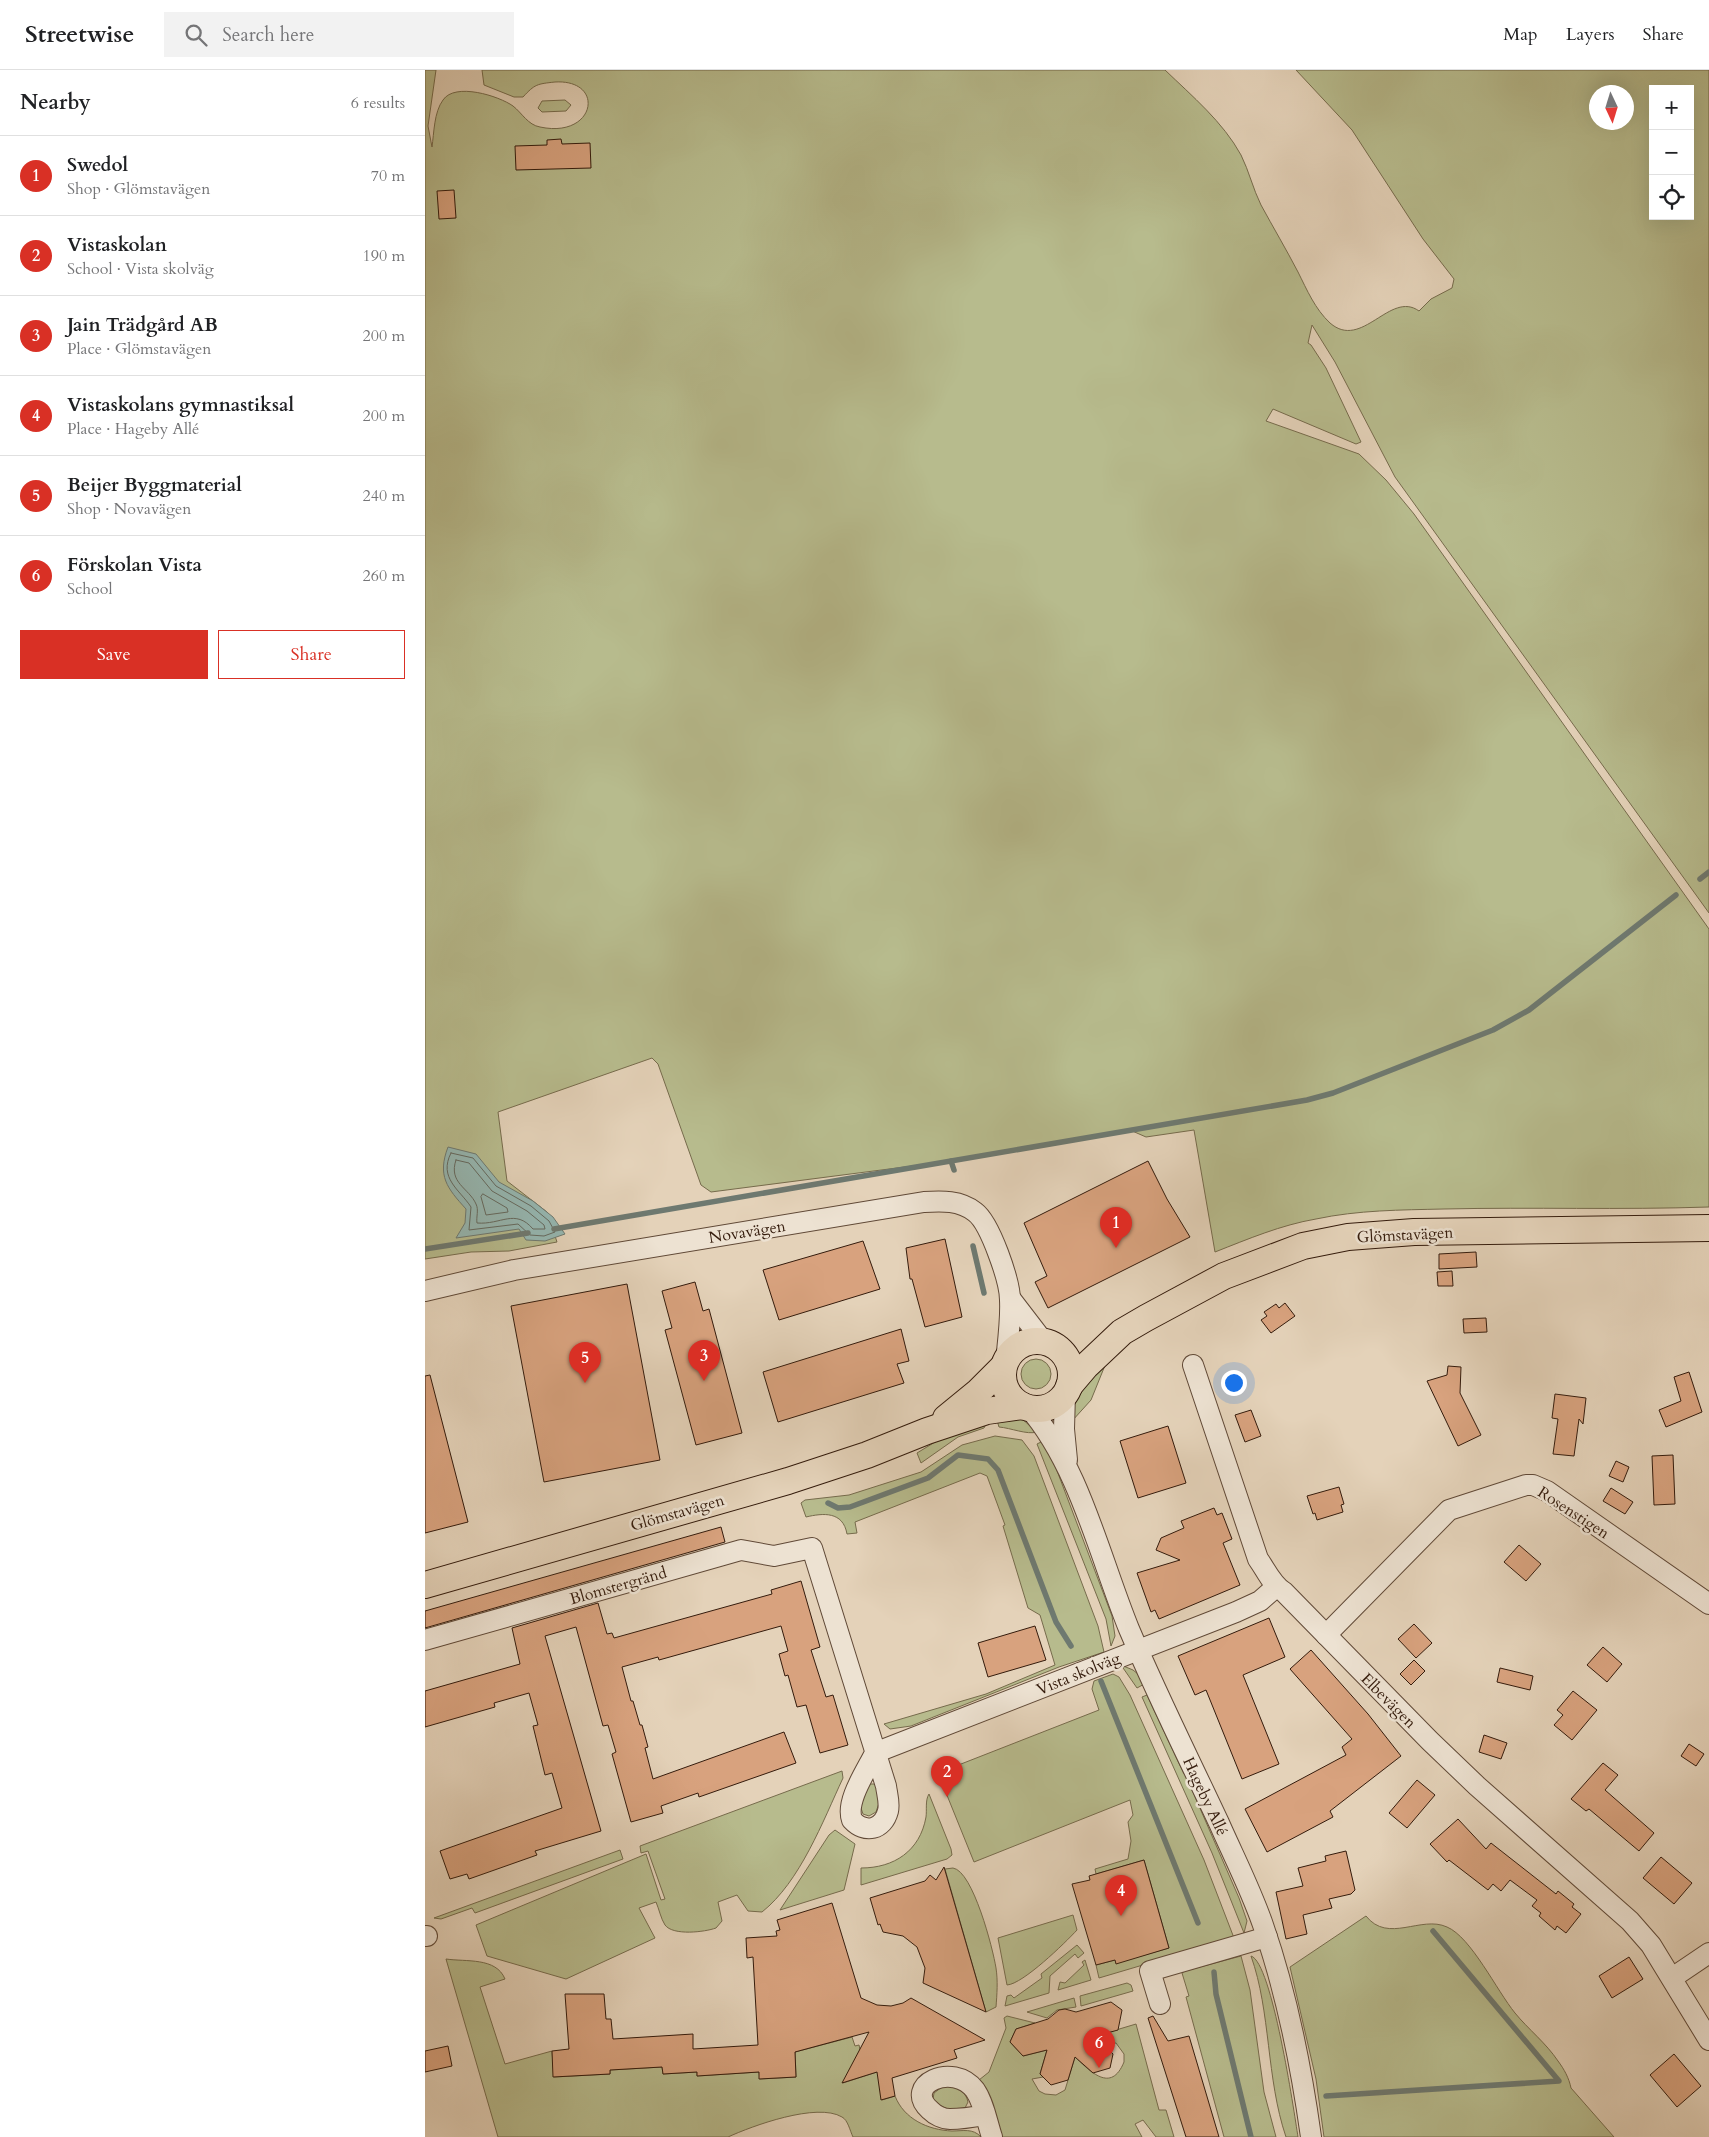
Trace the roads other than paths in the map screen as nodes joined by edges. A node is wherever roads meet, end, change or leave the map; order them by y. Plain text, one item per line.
1 (1709, 1228) edge
2 (425, 1291) edge
3 (1010, 1298) junction
4 (1122, 1332) junction
5 (1050, 1345) junction
6 (1005, 1364) junction
7 (1193, 1365) dead end
8 (1067, 1389) junction
9 (1025, 1406) junction
10 (927, 1431) junction
11 (1067, 1465) junction
12 (812, 1548) joint
13 (425, 1585) edge
14 (1276, 1587) junction
15 (1709, 1604) edge
16 (1326, 1635) junction
17 (425, 1640) edge
18 (1138, 1649) junction
19 (1267, 1937) junction
20 (1709, 1953) edge
21 (1672, 1978) junction
22 (1159, 2004) dead end
23 (1709, 2040) edge
24 (985, 2115) dead end
25 (992, 2137) edge
26 (1311, 2137) edge

1 - 4 main road, Glömstavägen
2 - 3 street, Novavägen
3 - 5 street, Novavägen
3 - 6 street, Novavägen
4 - 5 main road, Glömstavägen
4 - 8 main road, Glömstavägen
5 - 6 main road, Glömstavägen
5 - 8 main road
6 - 9 main road
6 - 10 main road, Glömstavägen
7 - 14 street, Elbevägen
8 - 9 main road, Glömstavägen
8 - 11 street, Hageby Allé
9 - 10 main road, Glömstavägen
9 - 11 street, Hageby Allé
10 - 13 main road, Glömstavägen
11 - 18 street, Hageby Allé
12 - 17 street, Blomstergränd
12 - 18 street, Vista skolväg
14 - 16 street, Elbevägen
14 - 18 street, Vista skolväg
15 - 16 street, Rosenstigen
16 - 21 street, Elbevägen
18 - 19 street, Hageby Allé
19 - 22 street
19 - 26 street, Hageby Allé
20 - 21 street
21 - 23 street, Elbevägen
24 - 25 street

